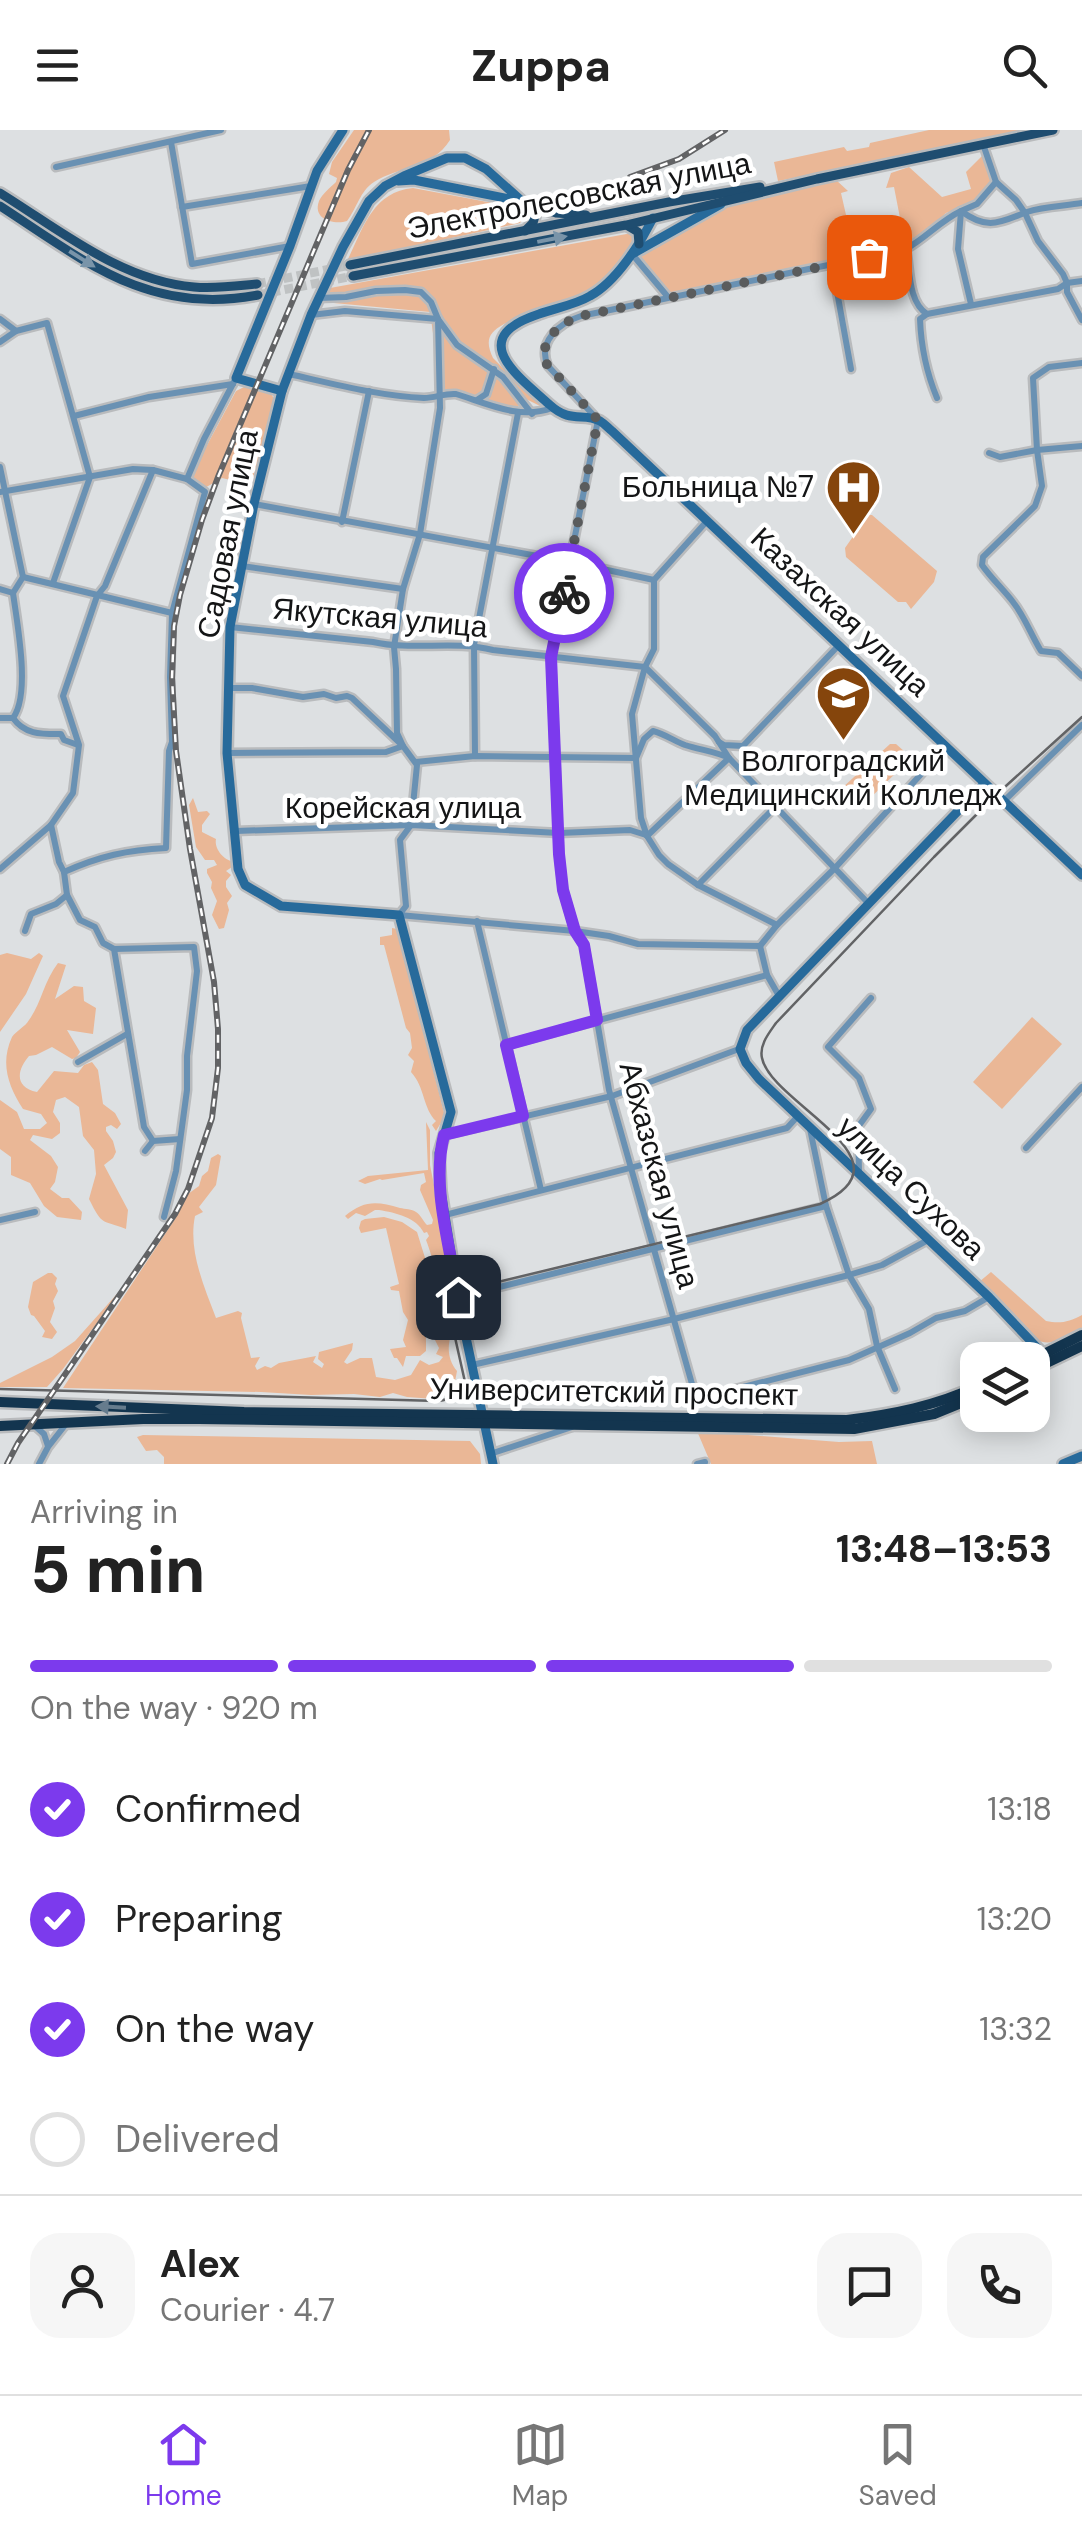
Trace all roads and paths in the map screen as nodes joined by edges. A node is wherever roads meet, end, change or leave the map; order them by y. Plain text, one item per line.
1 (221, 130) edge
2 (343, 130) edge
3 (1053, 130) edge
4 (171, 142) junction
5 (983, 144) junction
6 (448, 158) junction
7 (56, 167) dead end
8 (489, 172) junction
9 (817, 179) junction
10 (996, 182) junction
11 (390, 183) junction
12 (311, 186) junction
13 (445, 186) junction
14 (0, 192) edge
15 (480, 194) junction
16 (731, 199) junction
17 (525, 203) junction
18 (1082, 203) edge
19 (0, 206) edge
20 (182, 206) junction
21 (652, 206) junction
22 (961, 211) junction
23 (1026, 213) junction
24 (599, 216) junction
25 (653, 218) junction
26 (626, 225) junction
27 (524, 232) junction
28 (638, 244) junction
29 (290, 246) junction
30 (906, 249) junction
31 (632, 254) junction
32 (832, 264) junction
33 (350, 265) tunnel mouth
34 (353, 276) tunnel mouth
35 (1082, 281) edge
36 (1067, 283) junction
37 (319, 298) junction
38 (668, 298) junction
39 (971, 304) junction
40 (927, 314) junction
41 (312, 315) junction
42 (0, 319) edge
43 (438, 320) junction
44 (1082, 320) edge
45 (16, 331) junction
46 (0, 342) edge
47 (1082, 362) edge
48 (494, 368) junction
49 (851, 369) dead end
50 (289, 374) junction
51 (235, 381) junction
52 (282, 391) junction
53 (369, 392) junction
54 (438, 396) junction
55 (937, 398) dead end
56 (476, 400) junction
57 (552, 408) junction
58 (518, 412) junction
59 (532, 414) junction
60 (74, 416) junction
61 (598, 420) junction
62 (1082, 446) edge
63 (1037, 450) junction
64 (989, 454) dead end
65 (0, 468) edge
66 (153, 470) junction
67 (90, 476) junction
68 (188, 479) junction
69 (3, 491) edge
70 (254, 504) junction
71 (707, 521) junction
72 (342, 522) junction
73 (420, 534) junction
74 (492, 548) junction
75 (570, 562) junction
76 (242, 566) junction
77 (23, 578) junction
78 (654, 580) junction
79 (53, 583) junction
80 (0, 589) edge
81 (403, 589) junction
82 (13, 592) junction
83 (97, 596) junction
84 (172, 614) junction
85 (230, 627) junction
86 (474, 645) junction
87 (839, 645) junction
88 (394, 647) junction
89 (551, 657) junction
90 (645, 667) junction
91 (1082, 676) edge
92 (228, 688) junction
93 (0, 718) edge
94 (13, 718) junction
95 (1082, 725) edge
96 (718, 741) junction
97 (80, 745) junction
98 (403, 746) junction
99 (946, 747) junction
100 (227, 753) junction
101 (475, 756) junction
102 (555, 758) junction
103 (636, 758) junction
104 (728, 758) junction
105 (416, 762) junction
106 (984, 784) junction
107 (1004, 802) junction
108 (775, 807) junction
109 (411, 824) junction
110 (50, 825) junction
111 (236, 831) junction
112 (559, 833) junction
113 (647, 836) junction
114 (834, 868) junction
115 (0, 869) edge
116 (64, 872) junction
117 (1082, 875) edge
118 (698, 886) junction
119 (67, 895) junction
120 (870, 904) junction
121 (400, 915) junction
122 (476, 921) junction
123 (777, 926) junction
124 (24, 930) dead end
125 (575, 931) junction
126 (760, 946) junction
127 (114, 949) junction
128 (767, 974) junction
129 (778, 996) junction
130 (871, 998) dead end
131 (597, 1020) junction
132 (128, 1034) junction
133 (506, 1045) junction
134 (740, 1049) junction
135 (78, 1062) dead end
136 (1082, 1088) edge
137 (612, 1096) junction
138 (799, 1115) junction
139 (523, 1116) junction
140 (808, 1123) junction
141 (444, 1135) junction
142 (180, 1139) junction
143 (152, 1141) junction
144 (1026, 1148) dead end
145 (145, 1151) dead end
146 (630, 1168) junction
147 (860, 1173) junction
148 (541, 1190) junction
149 (826, 1206) junction
150 (35, 1212) dead end
151 (444, 1215) junction
152 (164, 1217) dead end
153 (0, 1220) edge
154 (928, 1240) junction
155 (654, 1248) junction
156 (849, 1274) junction
157 (458, 1297) junction
158 (989, 1297) junction
159 (674, 1319) junction
160 (1082, 1335) edge
161 (1031, 1342) edge
162 (877, 1346) junction
163 (1082, 1346) edge
164 (1050, 1355) edge
165 (1050, 1357) edge
166 (470, 1366) junction
167 (895, 1389) dead end
168 (960, 1393) edge
169 (0, 1402) edge
170 (960, 1403) edge
171 (244, 1416) junction
172 (482, 1418) junction
173 (66, 1424) junction
174 (578, 1425) junction
175 (0, 1426) edge
176 (34, 1426) junction
177 (48, 1447) junction
178 (1082, 1456) edge
179 (492, 1459) edge
180 (39, 1464) edge
181 (1062, 1464) edge

1 - 4 street
2 - 12 street
3 - 5 main road, Электролесовская улица
4 - 7 street
4 - 20 street
5 - 9 main road, Электролесовская улица
5 - 10 street
6 - 8 street
6 - 11 street, Садовая улица
6 - 13 street
8 - 15 street
8 - 17 street
9 - 16 main road, Электролесовская улица
9 - 21 main road, Электролесовская улица
10 - 22 street
10 - 23 street
11 - 13 street
11 - 37 street, Садовая улица
12 - 20 street
12 - 29 street
13 - 15 street
19 -> 14 main road
15 - 17 street
16 - 25 main road, Электролесовская улица
16 - 31 street
17 - 24 main road
17 - 27 main road
18 - 23 street
20 - 29 street
21 - 24 main road, Электролесовская улица
21 - 25 main road
22 - 23 street
22 - 30 street
22 - 39 street
23 - 36 street
24 - 27 main road, Электролесовская улица
25 - 26 main road, Электролесовская улица
25 - 28 street
26 - 28 main road
34 -> 26 main road, Электролесовская улица
27 - 33 main road, Электролесовская улица
28 - 31 street
29 - 51 street
30 - 32 street
30 - 40 street
31 - 38 street
31 - 57 street
32 - 38 street
32 - 49 street
35 - 36 street
36 - 39 street
36 - 44 street
37 - 41 street, Садовая улица
37 - 43 street
38 - 61 street
39 - 40 street
40 - 55 street
41 - 43 street
41 - 50 street, Садовая улица
42 - 45 street
43 - 48 street
43 - 54 street
45 - 46 street
45 - 60 street
47 - 63 street
48 - 56 street
48 - 59 street
50 - 52 street, Садовая улица
50 - 53 street
51 - 52 street
51 - 60 street
51 - 68 street
52 - 70 street, Садовая улица
53 - 54 street
53 - 72 street
54 - 56 street
54 - 73 street
56 - 58 street
57 - 59 street
57 - 61 street, Казахская улица
58 - 59 street
58 - 74 street
60 - 67 street
61 - 71 street, Казахская улица
61 - 75 street, Абхазская улица
62 - 63 street
63 - 64 street
63 - 91 street
65 - 69 street
66 - 67 street
66 - 68 street
66 - 83 street
67 - 69 street
67 - 79 street
68 - 84 street
69 - 77 street
70 - 72 street
70 - 76 street, Садовая улица
71 - 78 street
71 - 87 street, Казахская улица
72 - 73 street
73 - 74 street
73 - 81 street
74 - 75 street
74 - 86 street
75 - 78 street
75 - 89 street, Абхазская улица
76 - 81 street
76 - 85 street, Садовая улица
77 - 79 street
77 - 82 street
78 - 90 street
79 - 83 street
80 - 82 street
81 - 88 street
82 - 94 street
83 - 84 street
83 - 97 street
84 - 116 street
85 - 88 street, Якутская улица
85 - 92 street, Садовая улица
86 - 88 street, Якутская улица
86 - 89 street, Якутская улица
86 - 101 street
87 - 96 street
87 - 99 street, Казахская улица
88 - 98 street
89 - 90 street, Якутская улица
89 - 102 street, Абхазская улица
90 - 96 street
90 - 103 street
92 - 98 street
92 - 100 street, Садовая улица
93 - 94 street
94 - 97 street
95 - 107 street
96 - 104 street
97 - 110 street
98 - 100 street
98 - 105 street
99 - 106 street, Казахская улица
99 - 114 street
100 - 111 street, Садовая улица
101 - 102 street
101 - 105 street
102 - 103 street
102 - 112 street, Абхазская улица
103 - 104 street
103 - 113 street
104 - 108 street
104 - 113 street
105 - 109 street
106 - 107 street, Казахская улица
106 - 120 street
107 - 117 street, Казахская улица
108 - 114 street
108 - 118 street
109 - 111 street, Корейская улица
109 - 112 street, Корейская улица
109 - 121 street
110 - 115 street
110 - 116 street
111 - 121 street, Садовая улица
112 - 113 street, Корейская улица
112 - 125 street, Абхазская улица
113 - 118 street
114 - 120 street
114 - 123 street
116 - 119 street
118 - 123 street
119 - 124 street
119 - 127 street
120 - 129 street
121 - 122 street
121 - 141 street
122 - 125 street
122 - 133 street
123 - 126 street
125 - 126 street
125 - 131 street, Абхазская улица
126 - 128 street
127 - 132 street
127 - 142 street
128 - 129 street
128 - 131 street
129 - 134 street
130 - 147 street
131 - 133 street
131 - 137 street, Абхазская улица
132 - 135 street
132 - 143 street
133 - 139 street
134 - 137 street
134 - 138 street, улица Сухова
136 - 144 street
137 - 139 street
137 - 146 street, Абхазская улица
138 - 140 street, улица Сухова
138 - 146 street
139 - 141 street
139 - 148 street
140 - 147 street, улица Сухова
140 - 149 street
141 - 151 street
142 - 143 street
142 - 152 street
143 - 145 street
146 - 148 street
146 - 155 street, Абхазская улица
147 - 154 street, улица Сухова
148 - 151 street
149 - 155 street
149 - 156 street
150 - 153 street
151 - 157 street
154 - 156 street
154 - 158 street, улица Сухова
155 - 157 street
155 - 159 street, Абхазская улица
156 - 159 street
156 - 162 street
157 - 166 street
158 - 161 street, улица Сухова
158 - 162 street
159 - 162 street, Абхазская улица
159 - 166 street
160 - 164 highway
162 - 167 street
163 - 165 highway
166 - 172 street
168 - 172 highway, Университетский проспект
171 -> 169 highway
170 - 174 highway, Университетский проспект
171 - 172 highway, Университетский проспект
171 - 173 highway
172 - 174 highway, Университетский проспект
172 - 179 street
173 - 176 highway
173 - 177 street
174 - 179 street
175 - 176 highway
176 - 177 street
177 - 180 street
178 - 181 street

